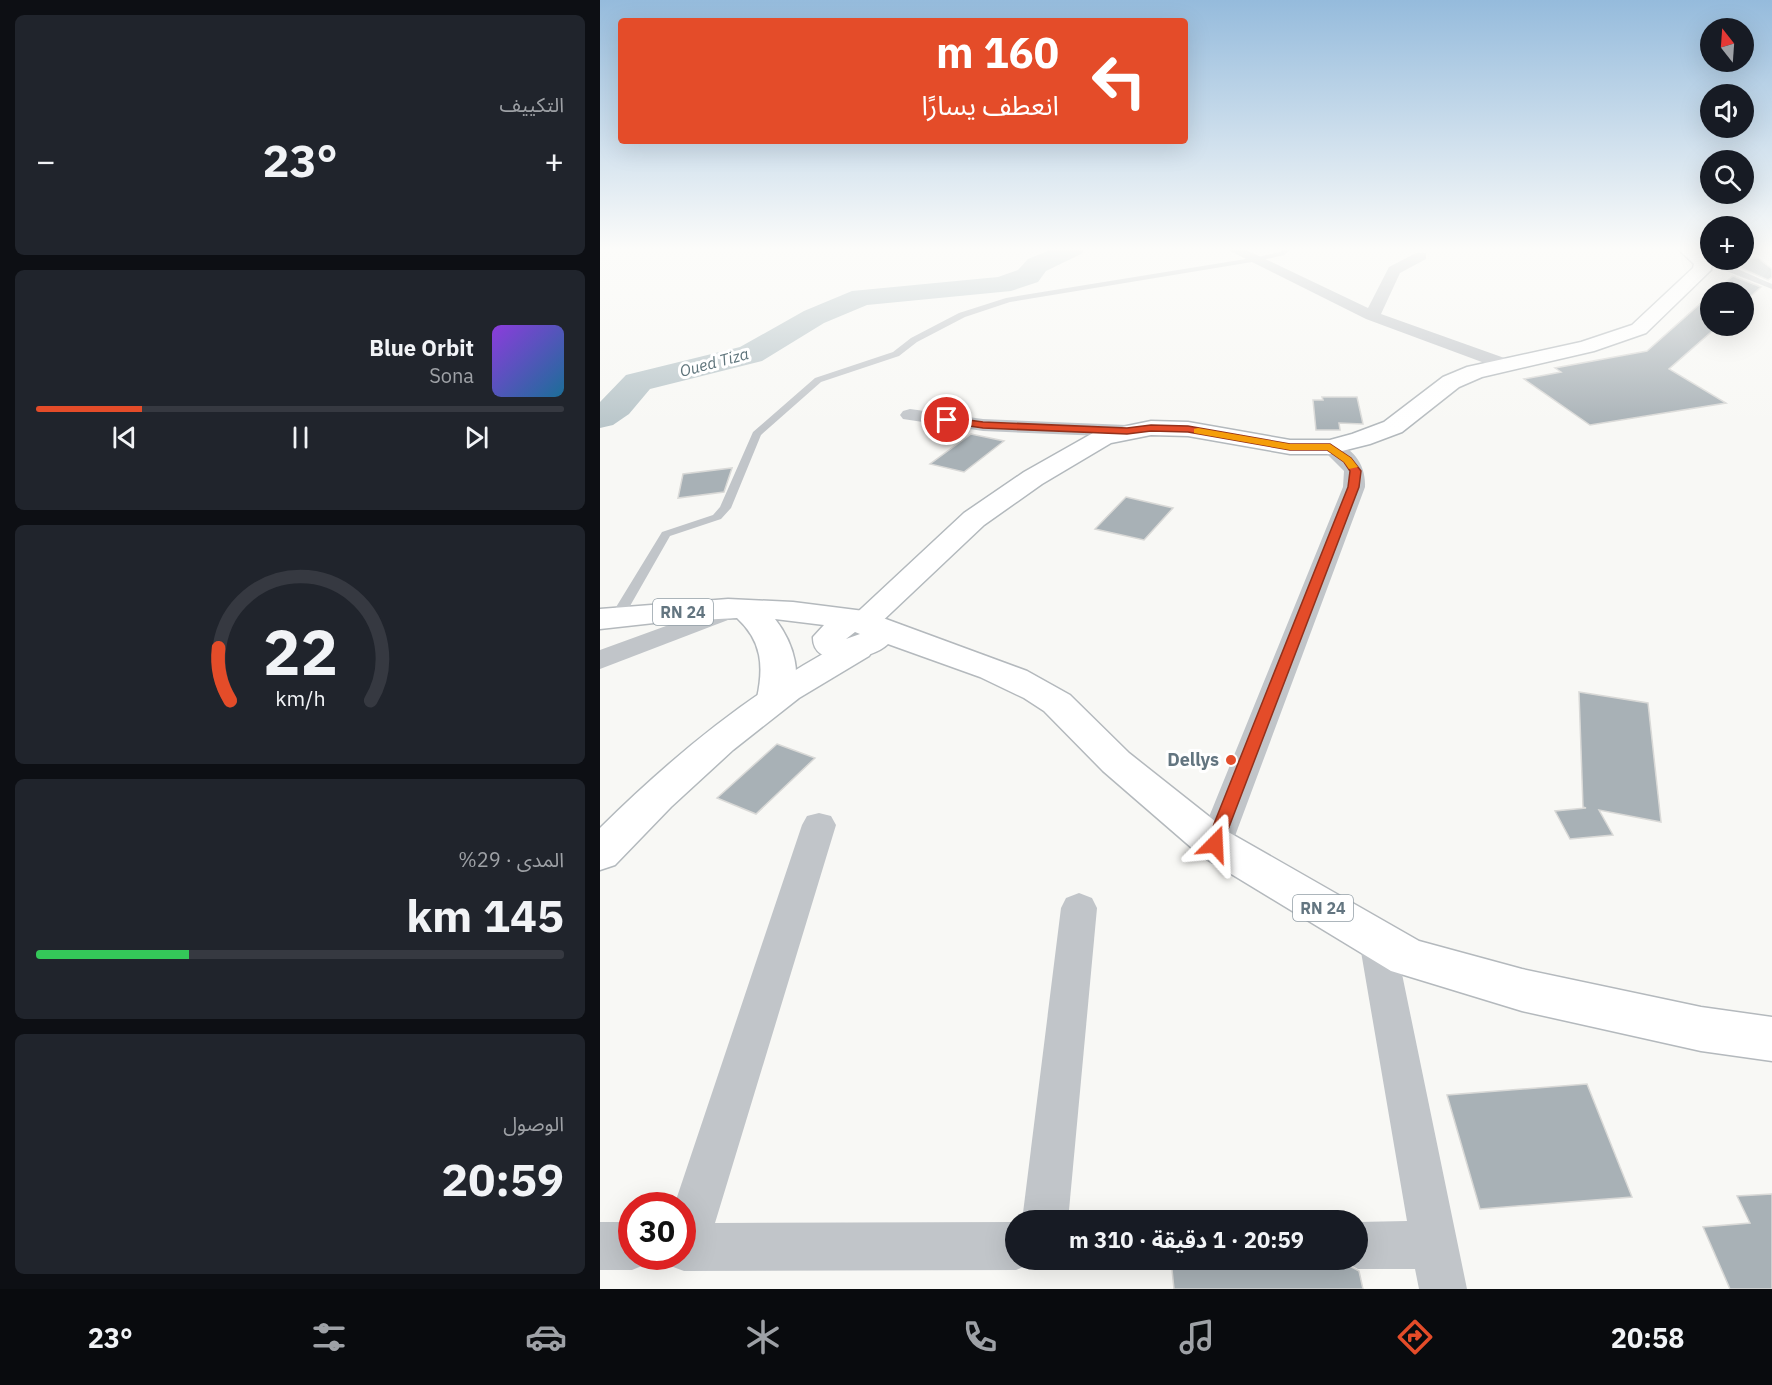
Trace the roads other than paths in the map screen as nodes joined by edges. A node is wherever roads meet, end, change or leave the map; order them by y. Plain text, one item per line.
1 (980, 309) edge
2 (1358, 309) edge
3 (1375, 309) edge
4 (1660, 309) edge
5 (1372, 316) junction
6 (1504, 364) junction
7 (910, 415) dead end
8 (1127, 431) junction
9 (1330, 447) junction
10 (749, 611) junction
11 (608, 618) edge
12 (854, 635) junction
13 (600, 660) edge
14 (782, 692) junction
15 (819, 825) dead end
16 (1215, 844) junction
17 (600, 854) edge
18 (1078, 908) dead end
19 (1377, 940) junction
20 (1771, 1041) edge
21 (696, 1207) edge
22 (1046, 1210) edge
23 (1368, 1245) edge
24 (1436, 1245) junction
25 (600, 1246) edge
26 (618, 1246) edge
27 (1005, 1246) edge
28 (696, 1247) edge
29 (1443, 1289) edge

1 - 11 lane
2 - 5 street
3 - 5 street
4 - 6 main road
5 - 6 street
6 - 9 main road
7 - 8 street
8 - 9 main road
8 - 12 main road
9 - 16 street
10 - 11 main road, RN 24
10 - 12 main road, RN 24
10 - 13 street
10 - 14 main road
12 - 14 main road
12 - 16 main road, RN 24
14 - 17 main road
15 - 21 street
16 - 19 main road, RN 24
18 - 22 street
19 - 20 main road, RN 24
19 - 24 street
23 - 24 street
24 - 29 street
25 - 26 street
27 - 28 street

